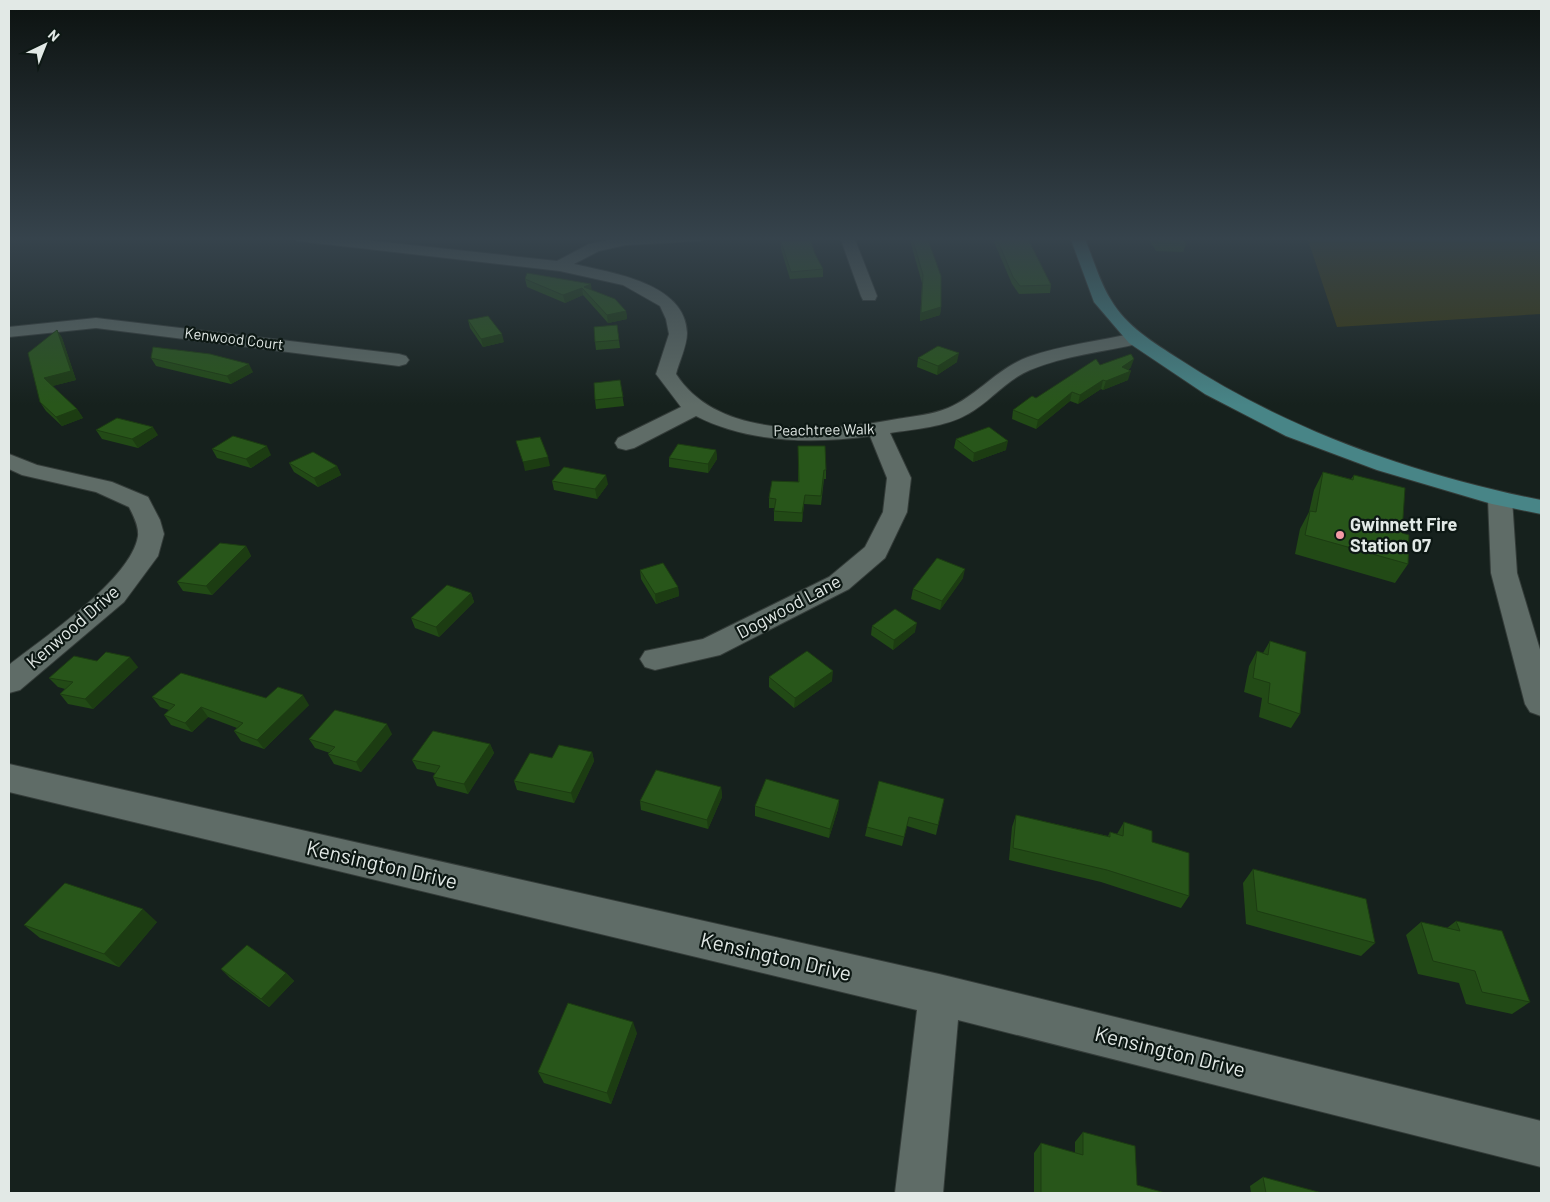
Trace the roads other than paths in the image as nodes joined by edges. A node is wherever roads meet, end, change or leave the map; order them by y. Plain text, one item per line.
1 (649, 293) edge
2 (868, 293) edge
3 (1099, 293) edge
4 (869, 296) dead end
5 (9, 332) edge
6 (1135, 339) junction
7 (399, 360) dead end
8 (695, 408) junction
9 (878, 430) junction
10 (626, 443) dead end
11 (9, 461) edge
12 (1500, 499) junction
13 (1541, 507) edge
14 (655, 658) dead end
15 (9, 682) edge
16 (1541, 704) edge
17 (9, 778) edge
18 (939, 995) junction
19 (1541, 1144) edge
20 (919, 1193) edge

1 - 8 street, Peachtree Walk
2 - 4 street
3 - 6 main road
5 - 7 street, Kenwood Court
6 - 9 street, Peachtree Walk
6 - 12 main road
8 - 9 street, Peachtree Walk
8 - 10 street
9 - 14 street, Dogwood Lane
11 - 15 street, Kenwood Drive
12 - 13 main road
12 - 16 street
17 - 18 street, Kensington Drive
18 - 19 street, Kensington Drive
18 - 20 street

